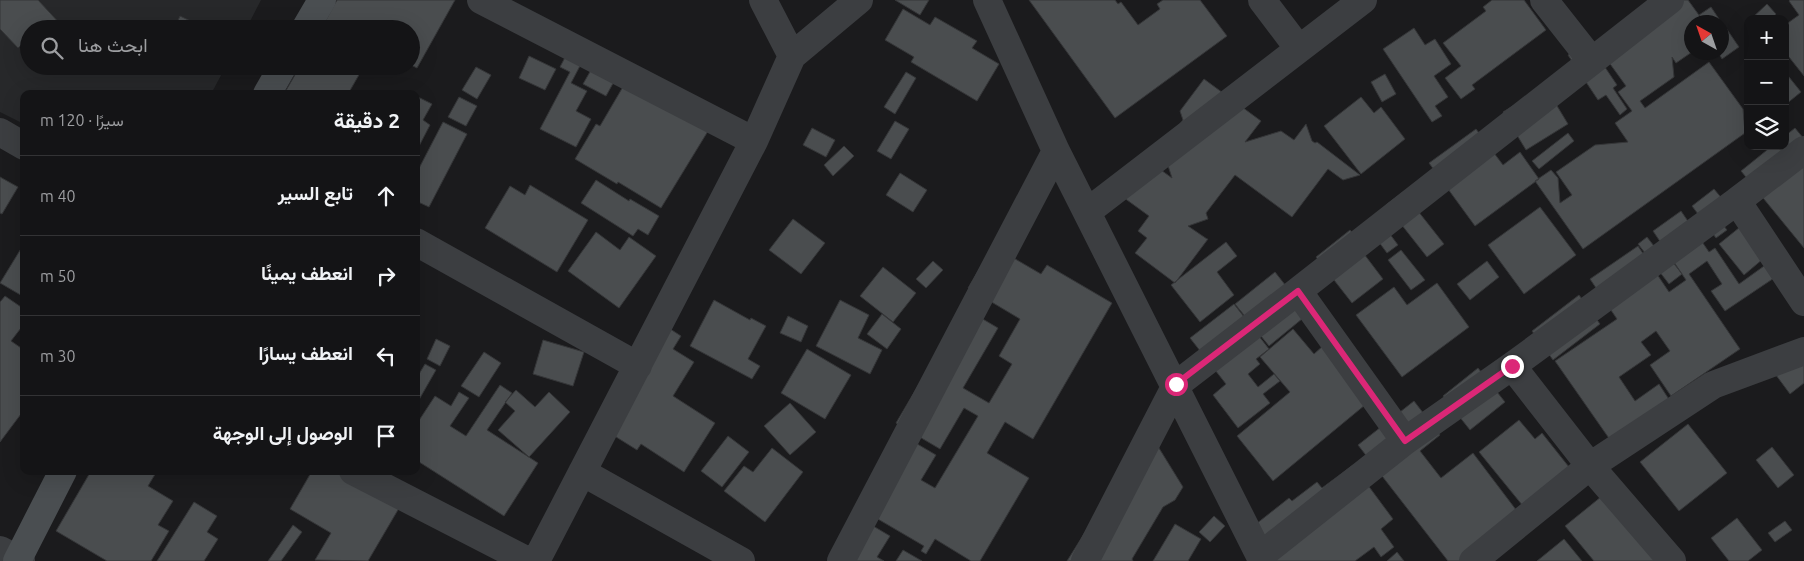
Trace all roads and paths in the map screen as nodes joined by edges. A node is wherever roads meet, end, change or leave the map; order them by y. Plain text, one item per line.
1 (322, 0) edge
2 (481, 0) edge
3 (763, 0) edge
4 (859, 0) edge
5 (987, 0) edge
6 (1262, 0) edge
7 (1363, 0) edge
8 (1544, 0) edge
9 (1670, 0) edge
10 (310, 20) edge
11 (1299, 49) junction
12 (792, 56) junction
13 (1592, 61) junction
14 (278, 75) edge
15 (269, 90) edge
16 (0, 132) edge
17 (754, 141) junction
18 (20, 144) edge
19 (1804, 150) edge
20 (1056, 151) junction
21 (1737, 201) junction
22 (1087, 212) junction
23 (420, 244) edge
24 (1298, 291) junction
25 (1804, 302) edge
26 (1804, 352) edge
27 (638, 366) junction
28 (1512, 366) junction
29 (1176, 384) junction
30 (1405, 441) junction
31 (1590, 466) junction
32 (582, 472) junction
33 (61, 475) edge
34 (361, 475) edge
35 (14, 558) edge
36 (1261, 558) edge
37 (528, 561) edge
38 (536, 561) edge
39 (741, 561) edge
40 (841, 561) edge
41 (1085, 561) edge
42 (1473, 561) edge
43 (1672, 561) edge

1 - 10 main road
2 - 17 street
3 - 12 street
4 - 12 street
5 - 20 street
6 - 11 street
7 - 11 street
8 - 13 street
9 - 13 street
11 - 22 street
12 - 17 street
13 - 24 street
14 - 15 main road
16 - 18 street
17 - 27 street
19 - 21 street
20 - 22 street
20 - 40 street
21 - 25 street
21 - 28 street
22 - 29 street
23 - 27 street
24 - 29 street
24 - 30 street
26 - 31 street
27 - 32 street
28 - 30 street
28 - 31 street
29 - 36 street
29 - 41 street
30 - 36 street
31 - 42 street
31 - 43 street
32 - 38 street
32 - 39 street
33 - 35 main road
34 - 37 street

